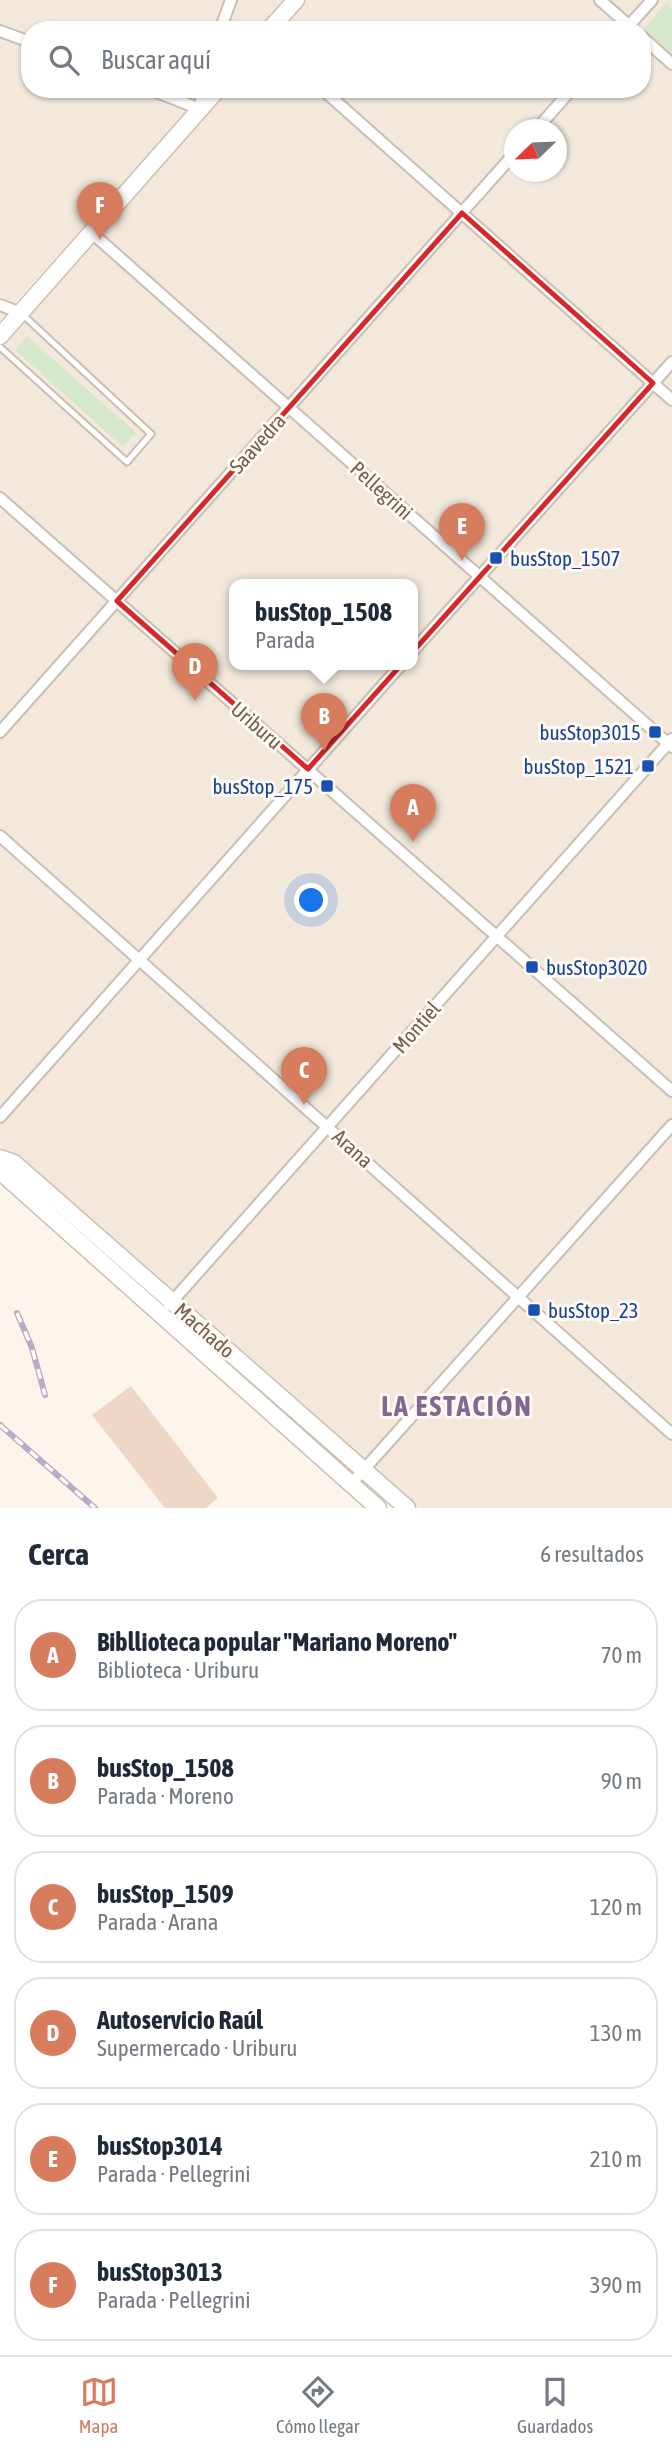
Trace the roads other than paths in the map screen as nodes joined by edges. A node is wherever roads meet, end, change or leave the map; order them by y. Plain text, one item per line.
1 (231, 0) edge
2 (296, 0) edge
3 (600, 0) edge
4 (652, 0) edge
5 (223, 21) edge
6 (278, 21) edge
7 (622, 21) edge
8 (635, 21) edge
9 (0, 31) edge
10 (21, 39) edge
11 (651, 45) edge
12 (672, 64) edge
13 (172, 98) edge
14 (202, 98) edge
15 (210, 98) edge
16 (332, 98) edge
17 (564, 98) edge
18 (200, 109) junction
19 (546, 119) edge
20 (504, 165) edge
21 (462, 213) junction
22 (92, 233) junction
23 (0, 305) edge
24 (21, 313) junction
25 (0, 336) edge
26 (0, 347) edge
27 (672, 362) edge
28 (653, 383) junction
29 (672, 400) edge
30 (289, 407) junction
31 (0, 498) edge
32 (480, 576) junction
33 (117, 601) junction
34 (418, 645) edge
35 (397, 670) edge
36 (0, 732) edge
37 (671, 743) edge
38 (308, 769) junction
39 (0, 836) edge
40 (496, 936) junction
41 (138, 960) junction
42 (672, 1091) edge
43 (0, 1117) edge
44 (672, 1125) edge
45 (329, 1127) junction
46 (0, 1158) edge
47 (0, 1168) edge
48 (520, 1297) junction
49 (172, 1301) junction
50 (160, 1315) junction
51 (672, 1434) edge
52 (364, 1470) junction
53 (351, 1484) junction
54 (379, 1508) edge
55 (407, 1508) edge

1 - 5 street
2 - 6 street
3 - 7 street
4 - 8 street
9 - 10 street
11 - 12 street
13 - 18 street
14 - 18 street
15 - 18 street
16 - 21 street
17 - 19 street
18 - 22 street
20 - 21 street, Saavedra
21 - 28 street
21 - 30 street, Saavedra
22 - 24 street
22 - 30 street, Pellegrini
23 - 24 street
24 - 25 street
24 - 26 lane
27 - 28 street
28 - 29 street
28 - 32 street
30 - 32 street, Pellegrini
30 - 33 street, Saavedra
31 - 33 street, Uriburu
32 - 34 street
32 - 37 street, Pellegrini
33 - 36 street, Saavedra
33 - 38 street, Uriburu
35 - 38 street
37 - 40 street, Montiel
38 - 40 street, Uriburu
38 - 41 street
39 - 41 street, Arana
40 - 42 street, Uriburu
40 - 45 street, Montiel
41 - 43 street
41 - 45 street, Arana
44 - 48 street
45 - 48 street, Arana
45 - 49 street, Montiel
46 - 49 street, Machado
47 - 50 street, Machado
48 - 51 street, Arana
48 - 52 street
49 - 50 street, Montiel
49 - 52 street, Machado
50 - 53 street, Machado
52 - 53 street
52 - 55 street, Machado
53 - 54 street, Machado

